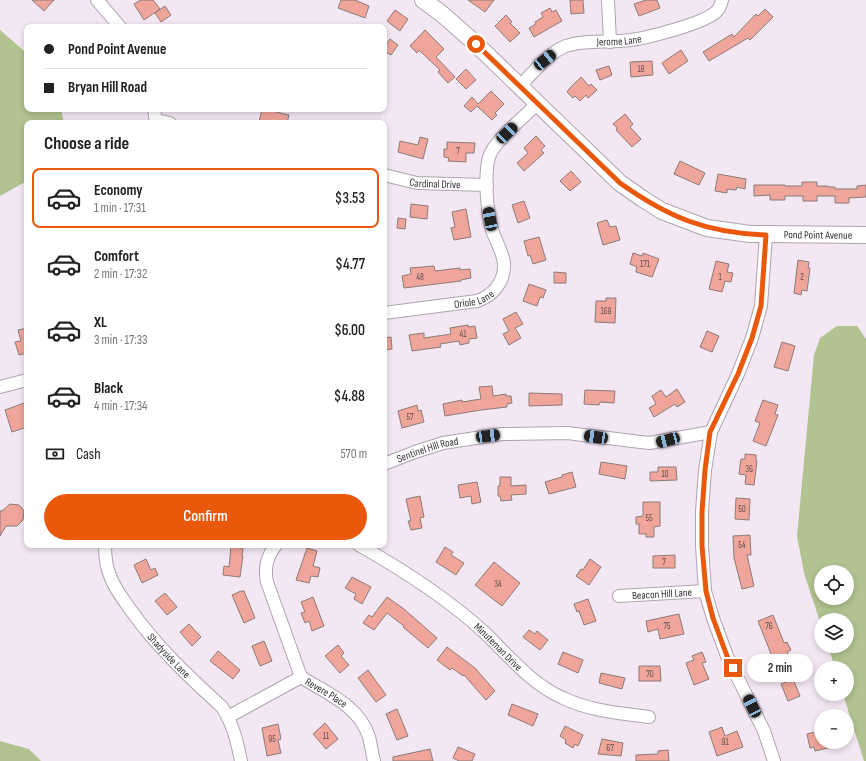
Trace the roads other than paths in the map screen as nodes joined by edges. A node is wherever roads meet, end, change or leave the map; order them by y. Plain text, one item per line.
1 (97, 0) edge
2 (423, 0) edge
3 (608, 0) edge
4 (722, 0) edge
5 (117, 24) edge
6 (610, 42) junction
7 (520, 86) junction
8 (538, 103) junction
9 (387, 176) edge
10 (487, 184) junction
11 (766, 235) junction
12 (866, 235) edge
13 (387, 313) edge
14 (24, 381) edge
15 (0, 387) edge
16 (710, 432) junction
17 (387, 463) edge
18 (105, 548) edge
19 (274, 548) edge
20 (364, 548) edge
21 (706, 591) junction
22 (619, 596) dead end
23 (301, 677) junction
24 (228, 717) junction
25 (649, 717) dead end
26 (241, 761) edge
27 (374, 761) edge
28 (774, 761) edge

1 - 5 street
2 - 7 main road, Pond Point Avenue
3 - 6 street
4 - 6 street, Jerome Lane
6 - 7 street, Jerome Lane
7 - 8 main road, Pond Point Avenue
8 - 10 street, Oriole Lane
8 - 11 main road, Pond Point Avenue
9 - 10 street, Cardinal Drive
10 - 13 street, Oriole Lane
11 - 12 main road, Pond Point Avenue
11 - 16 street
14 - 15 street
16 - 17 street, Sentinel Hill Road
16 - 21 street
18 - 24 street, Shadyside Lane
19 - 23 street
20 - 25 street, Minuteman Drive
21 - 22 street, Beacon Hill Lane
21 - 28 street
23 - 24 street, Revere Place
23 - 27 street, Revere Place
24 - 26 street, Shadyside Lane

